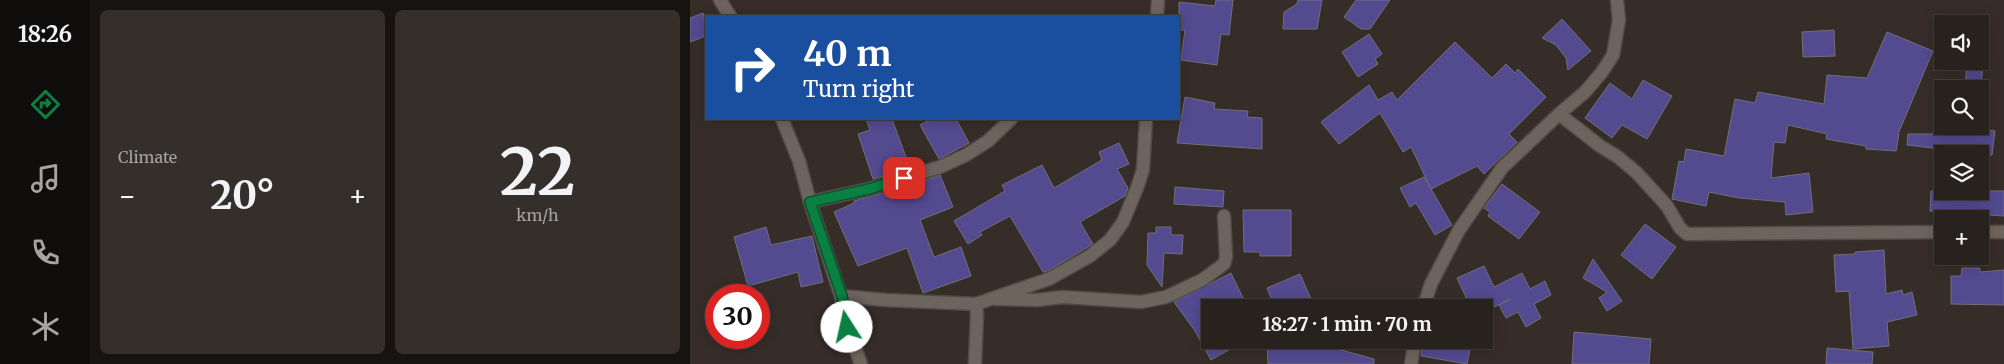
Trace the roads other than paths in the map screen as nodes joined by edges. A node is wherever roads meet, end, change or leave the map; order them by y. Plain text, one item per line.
1 (720, 0) edge
2 (1158, 0) edge
3 (1617, 0) edge
4 (729, 15) edge
5 (1157, 15) edge
6 (1559, 114) junction
7 (782, 120) edge
8 (1010, 120) edge
9 (1146, 120) edge
10 (810, 202) junction
11 (1224, 216) dead end
12 (1934, 232) edge
13 (1989, 232) edge
14 (2004, 232) edge
15 (842, 296) junction
16 (989, 299) junction
17 (1426, 299) edge
18 (976, 304) junction
19 (1415, 349) edge
20 (1414, 363) edge
21 (861, 364) edge
22 (975, 364) edge

1 - 4 street
2 - 5 street
3 - 6 street
6 - 12 street
6 - 17 street
7 - 10 street
8 - 10 street
9 - 16 street
10 - 15 street
11 - 16 street
13 - 14 street
15 - 18 street
15 - 21 street
16 - 18 street
18 - 22 street
19 - 20 street

